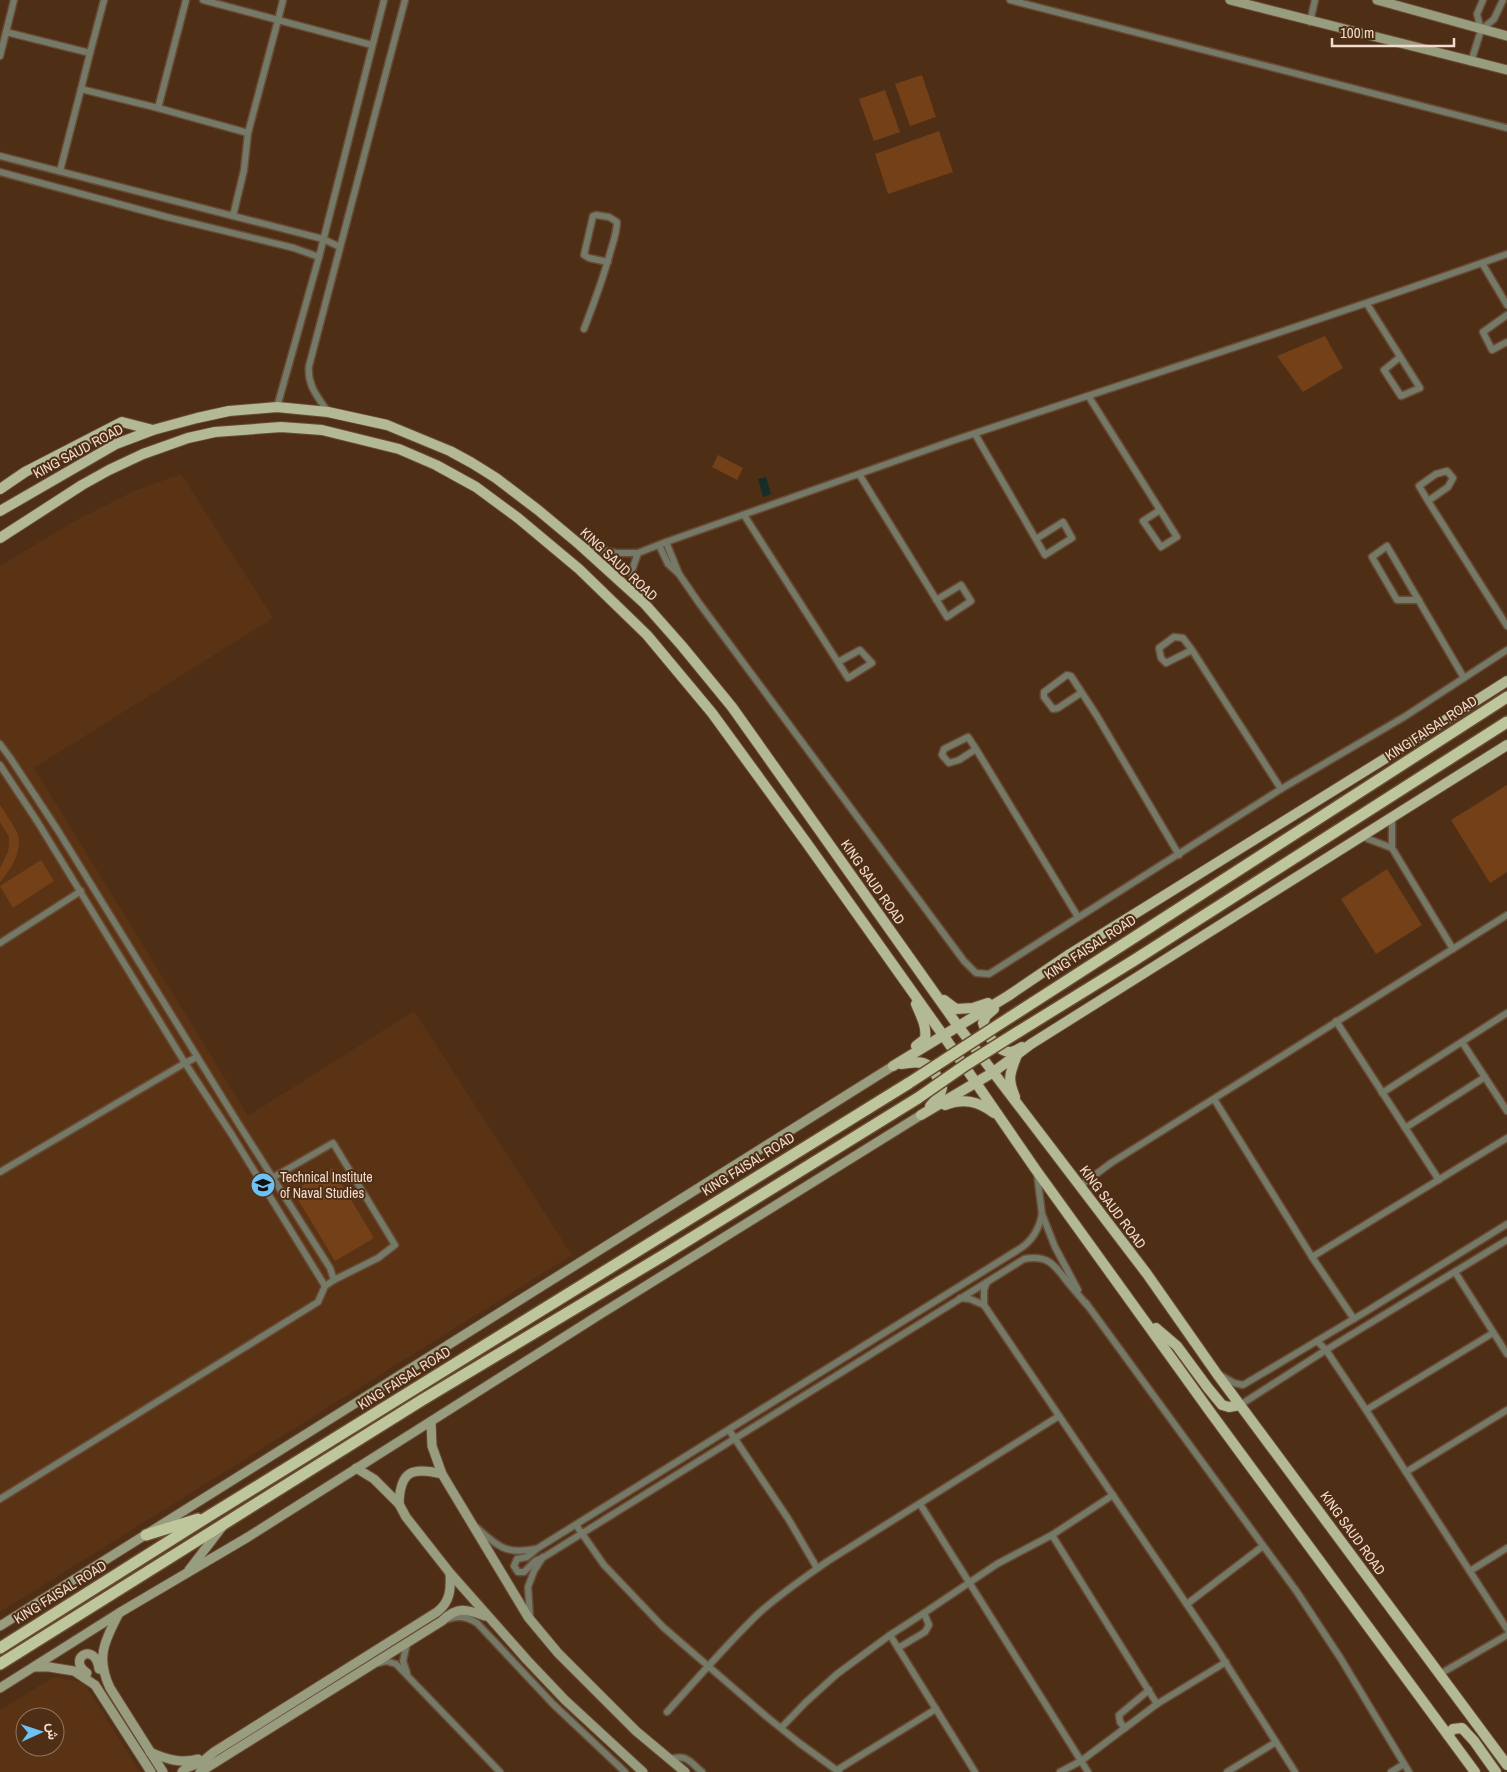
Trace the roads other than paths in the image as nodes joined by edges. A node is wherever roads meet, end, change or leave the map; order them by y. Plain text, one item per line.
1 (14, 0) edge
2 (104, 0) edge
3 (186, 0) edge
4 (203, 0) edge
5 (283, 0) edge
6 (384, 0) edge
7 (405, 0) edge
8 (1010, 0) edge
9 (1230, 0) edge
10 (1315, 0) edge
11 (1377, 0) edge
12 (1483, 0) edge
13 (1503, 0) edge
14 (278, 20) junction
15 (1310, 22) junction
16 (1481, 30) junction
17 (6, 32) junction
18 (1507, 36) edge
19 (372, 45) junction
20 (90, 53) junction
21 (0, 56) edge
22 (1472, 62) junction
23 (1507, 70) edge
24 (81, 90) junction
25 (158, 108) junction
26 (1507, 128) edge
27 (248, 133) junction
28 (0, 156) edge
29 (60, 171) junction
30 (0, 172) edge
31 (233, 216) junction
32 (323, 240) junction
33 (340, 247) junction
34 (1507, 254) edge
35 (319, 257) junction
36 (608, 262) junction
37 (1482, 263) junction
38 (1367, 304) junction
39 (1507, 305) edge
40 (1507, 315) edge
41 (584, 329) dead end
42 (1507, 342) edge
43 (1400, 357) junction
44 (1089, 397) junction
45 (277, 407) junction
46 (328, 412) junction
47 (153, 430) junction
48 (975, 434) junction
49 (860, 474) junction
50 (0, 489) edge
51 (1428, 501) junction
52 (1160, 510) junction
53 (0, 511) edge
54 (744, 515) junction
55 (0, 538) edge
56 (1036, 539) junction
57 (666, 542) junction
58 (580, 545) junction
59 (659, 545) junction
60 (638, 553) junction
61 (679, 574) junction
62 (936, 600) junction
63 (1419, 600) junction
64 (644, 603) junction
65 (1507, 626) edge
66 (1192, 650) junction
67 (1507, 650) edge
68 (838, 662) junction
69 (1464, 678) junction
70 (1507, 682) edge
71 (1081, 693) junction
72 (1507, 698) edge
73 (1507, 722) edge
74 (0, 744) edge
75 (1507, 746) edge
76 (976, 749) junction
77 (0, 765) edge
78 (1280, 789) junction
79 (1392, 818) junction
80 (1363, 837) junction
81 (1392, 848) junction
82 (1179, 855) junction
83 (80, 891) junction
84 (1507, 915) edge
85 (1078, 917) junction
86 (0, 943) edge
87 (1453, 948) junction
88 (922, 975) junction
89 (906, 983) junction
90 (1008, 996) junction
91 (1507, 1013) edge
92 (1336, 1022) junction
93 (958, 1026) junction
94 (943, 1035) junction
95 (1462, 1042) junction
96 (1031, 1044) junction
97 (1017, 1055) junction
98 (197, 1057) junction
99 (185, 1063) junction
100 (893, 1066) junction
101 (992, 1073) junction
102 (1485, 1077) junction
103 (977, 1083) junction
104 (1382, 1093) junction
105 (1214, 1099) junction
106 (1020, 1110) junction
107 (1507, 1112) edge
108 (921, 1115) junction
109 (1003, 1120) junction
110 (1405, 1128) junction
111 (1506, 1141) edge
112 (1036, 1170) junction
113 (0, 1172) edge
114 (272, 1178) junction
115 (1439, 1180) junction
116 (1080, 1186) junction
117 (1042, 1214) junction
118 (1507, 1224) edge
119 (1507, 1240) edge
120 (1312, 1257) junction
121 (1455, 1272) junction
122 (334, 1280) junction
123 (987, 1282) junction
124 (325, 1286) junction
125 (1127, 1296) junction
126 (960, 1298) junction
127 (1087, 1305) junction
128 (984, 1306) junction
129 (1354, 1319) junction
130 (1493, 1333) junction
131 (1317, 1341) junction
132 (1326, 1350) junction
133 (1507, 1354) edge
134 (1217, 1374) junction
135 (1240, 1405) junction
136 (1366, 1410) junction
137 (1507, 1410) edge
138 (1059, 1416) junction
139 (430, 1422) junction
140 (729, 1430) junction
141 (735, 1438) junction
142 (356, 1468) junction
143 (1406, 1472) junction
144 (442, 1474) junction
145 (1113, 1495) junction
146 (0, 1499) edge
147 (399, 1504) junction
148 (920, 1504) junction
149 (209, 1516) junction
150 (470, 1521) junction
151 (225, 1523) junction
152 (576, 1525) junction
153 (582, 1533) junction
154 (146, 1535) junction
155 (1052, 1535) junction
156 (1263, 1546) junction
157 (538, 1548) junction
158 (1507, 1548) edge
159 (544, 1557) junction
160 (818, 1568) junction
161 (1470, 1571) junction
162 (186, 1574) junction
163 (450, 1574) junction
164 (969, 1582) junction
165 (1187, 1604) junction
166 (119, 1613) junction
167 (924, 1613) junction
168 (486, 1616) junction
169 (530, 1619) junction
170 (442, 1621) junction
171 (0, 1626) edge
172 (1507, 1630) edge
173 (1507, 1634) edge
174 (890, 1635) junction
175 (407, 1643) junction
176 (0, 1648) edge
177 (898, 1648) junction
178 (1226, 1662) junction
179 (375, 1663) junction
180 (0, 1664) edge
181 (707, 1667) junction
182 (33, 1668) junction
183 (407, 1674) junction
184 (1440, 1674) junction
185 (0, 1688) edge
186 (110, 1688) junction
187 (1149, 1690) junction
188 (101, 1694) junction
189 (1157, 1704) junction
190 (936, 1709) junction
191 (667, 1712) dead end
192 (781, 1728) junction
193 (1125, 1728) junction
194 (1448, 1735) junction
195 (1276, 1742) junction
196 (150, 1752) junction
197 (214, 1752) junction
198 (669, 1759) junction
199 (219, 1761) junction
200 (1081, 1761) junction
201 (1404, 1764) junction
202 (1507, 1765) edge
203 (838, 1771) edge
204 (151, 1772) edge
205 (163, 1772) edge
206 (182, 1772) edge
207 (200, 1772) edge
208 (207, 1772) edge
209 (500, 1772) edge
210 (625, 1772) edge
211 (643, 1772) edge
212 (684, 1772) edge
213 (702, 1772) edge
214 (976, 1772) edge
215 (1060, 1772) edge
216 (1088, 1772) edge
217 (1227, 1772) edge
218 (1296, 1772) edge
219 (1392, 1772) edge
220 (1409, 1772) edge
221 (1475, 1772) edge
222 (1496, 1772) edge

1 - 17 street
2 - 20 street
3 - 25 street
4 - 14 street
5 - 14 street
6 - 19 street
7 - 33 street
8 - 26 street
9 - 15 main road
10 - 15 street
11 - 16 main road
12 - 16 street
13 - 16 street
14 - 19 street
14 - 27 street
15 - 22 main road
16 - 18 main road
16 - 22 street
17 - 20 street
17 - 21 street
19 - 32 street
20 - 24 street
22 - 23 main road
24 - 25 street
24 - 29 street
25 - 27 street
27 - 31 street
28 - 29 street
29 - 31 street
30 - 35 street
31 - 32 street
32 - 33 street
32 - 35 street
33 - 46 street
34 - 37 street
35 - 45 street
36 - 36 street
36 - 41 street
37 - 38 street
37 - 39 street
38 - 43 street
38 - 44 street
40 - 42 street
43 - 43 street
44 - 48 street
44 - 52 street
45 - 46 main road, KING SAUD ROAD
45 - 47 main road, KING SAUD ROAD
46 - 58 main road, KING SAUD ROAD
47 - 50 main road
47 - 53 main road, KING SAUD ROAD
48 - 49 street
48 - 56 street
49 - 54 street
49 - 62 street
51 - 51 street
51 - 65 street
52 - 52 street
54 - 57 street
54 - 68 street
55 - 89 main road
56 - 56 street
57 - 59 street
57 - 61 street
58 - 60 street
58 - 64 main road, KING SAUD ROAD
59 - 60 street
59 - 61 street
60 - 64 street
61 - 85 street
62 - 62 street
63 - 63 street
63 - 69 street
64 - 88 main road, KING SAUD ROAD
66 - 66 street
66 - 78 street
67 - 69 street
68 - 68 street
69 - 78 street
70 - 90 main road
71 - 71 street
71 - 82 street
72 - 149 highway, KING FAISAL ROAD, bridge
73 - 151 highway, KING FAISAL ROAD, bridge
74 - 98 street
75 - 79 main road
76 - 76 street
76 - 85 street
77 - 83 street
78 - 82 street
79 - 80 main road
79 - 81 street
80 - 81 street
80 - 96 main road
81 - 87 street
82 - 85 street
83 - 86 street
83 - 99 street
84 - 87 street
87 - 92 street
88 - 90 main road
88 - 93 main road, KING SAUD ROAD
89 - 94 main road
89 - 100 main road
90 - 93 main road
90 - 96 main road
91 - 95 street
92 - 104 street
92 - 105 street
93 - 94 main road
93 - 101 main road, KING SAUD ROAD
94 - 100 main road
94 - 103 main road
95 - 102 street
95 - 104 street
96 - 97 main road
97 - 101 main road
97 - 106 main road
98 - 99 street
98 - 114 street
99 - 113 street
99 - 124 street
100 - 108 main road
100 - 154 main road
101 - 103 main road
101 - 106 main road, KING SAUD ROAD
102 - 107 street
102 - 110 street
103 - 108 main road
103 - 109 main road
104 - 110 street
105 - 116 street
105 - 120 street
106 - 116 main road, KING SAUD ROAD
108 - 109 main road
108 - 139 main road
109 - 112 main road
110 - 115 street
111 - 115 street
112 - 117 street
112 - 125 main road
114 - 122 street
114 - 122 street
115 - 120 street
116 - 134 main road, KING SAUD ROAD
117 - 127 street
117 - 140 street
118 - 129 street
119 - 121 street
120 - 129 street
121 - 130 street
121 - 132 street
122 - 124 street
123 - 126 street
123 - 127 street
123 - 128 street
124 - 146 street
125 - 135 main road
125 - 194 main road
126 - 128 street
126 - 141 street
127 - 156 street
128 - 138 street
129 - 131 street
130 - 133 street
130 - 136 street
131 - 132 street
131 - 134 street
132 - 135 street
132 - 136 street
134 - 135 main road, KING SAUD ROAD
135 - 184 main road, KING SAUD ROAD
136 - 143 street
137 - 143 street
138 - 145 street
138 - 148 street
139 - 142 main road
139 - 144 main road
140 - 141 street
140 - 152 street
141 - 153 street
141 - 160 street
142 - 147 main road
142 - 162 main road
143 - 161 street
144 - 147 main road
144 - 150 main road
145 - 155 street
145 - 165 street
147 - 163 main road
148 - 160 street
148 - 164 street
149 - 154 highway
149 - 176 highway, KING FAISAL ROAD
150 - 157 street
150 - 169 main road
151 - 162 main road
151 - 180 highway, KING FAISAL ROAD
152 - 153 street
152 - 157 street
153 - 159 street
153 - 181 street
154 - 171 main road
155 - 164 street
155 - 187 street
156 - 165 street
156 - 201 street
157 - 159 street
157 - 159 street
158 - 161 street
159 - 169 street
160 - 181 street
161 - 172 street
162 - 166 main road
163 - 168 main road
163 - 197 main road
164 - 167 street
164 - 200 street
165 - 178 street
166 - 182 main road
166 - 186 main road
167 - 174 street
167 - 177 street
168 - 170 main road
168 - 211 main road
169 - 198 main road
170 - 175 main road
170 - 210 street
173 - 184 street
174 - 177 street
174 - 192 street
175 - 179 main road
175 - 183 street
177 - 190 street
178 - 189 street
178 - 195 street
179 - 183 street
179 - 199 main road
181 - 191 street
181 - 192 street
182 - 185 main road
182 - 188 main road
183 - 209 street
184 - 202 main road, KING SAUD ROAD
186 - 188 main road
186 - 196 main road
187 - 189 street
187 - 193 street
188 - 204 main road
189 - 193 street
190 - 203 street
190 - 214 street
192 - 203 street
193 - 200 street
194 - 221 main road
194 - 222 main road
195 - 217 street
195 - 218 street
196 - 197 main road
196 - 205 main road
197 - 206 main road
198 - 212 main road
198 - 213 street
199 - 207 main road
199 - 208 main road
200 - 215 street
200 - 216 street
201 - 219 street
201 - 220 street

